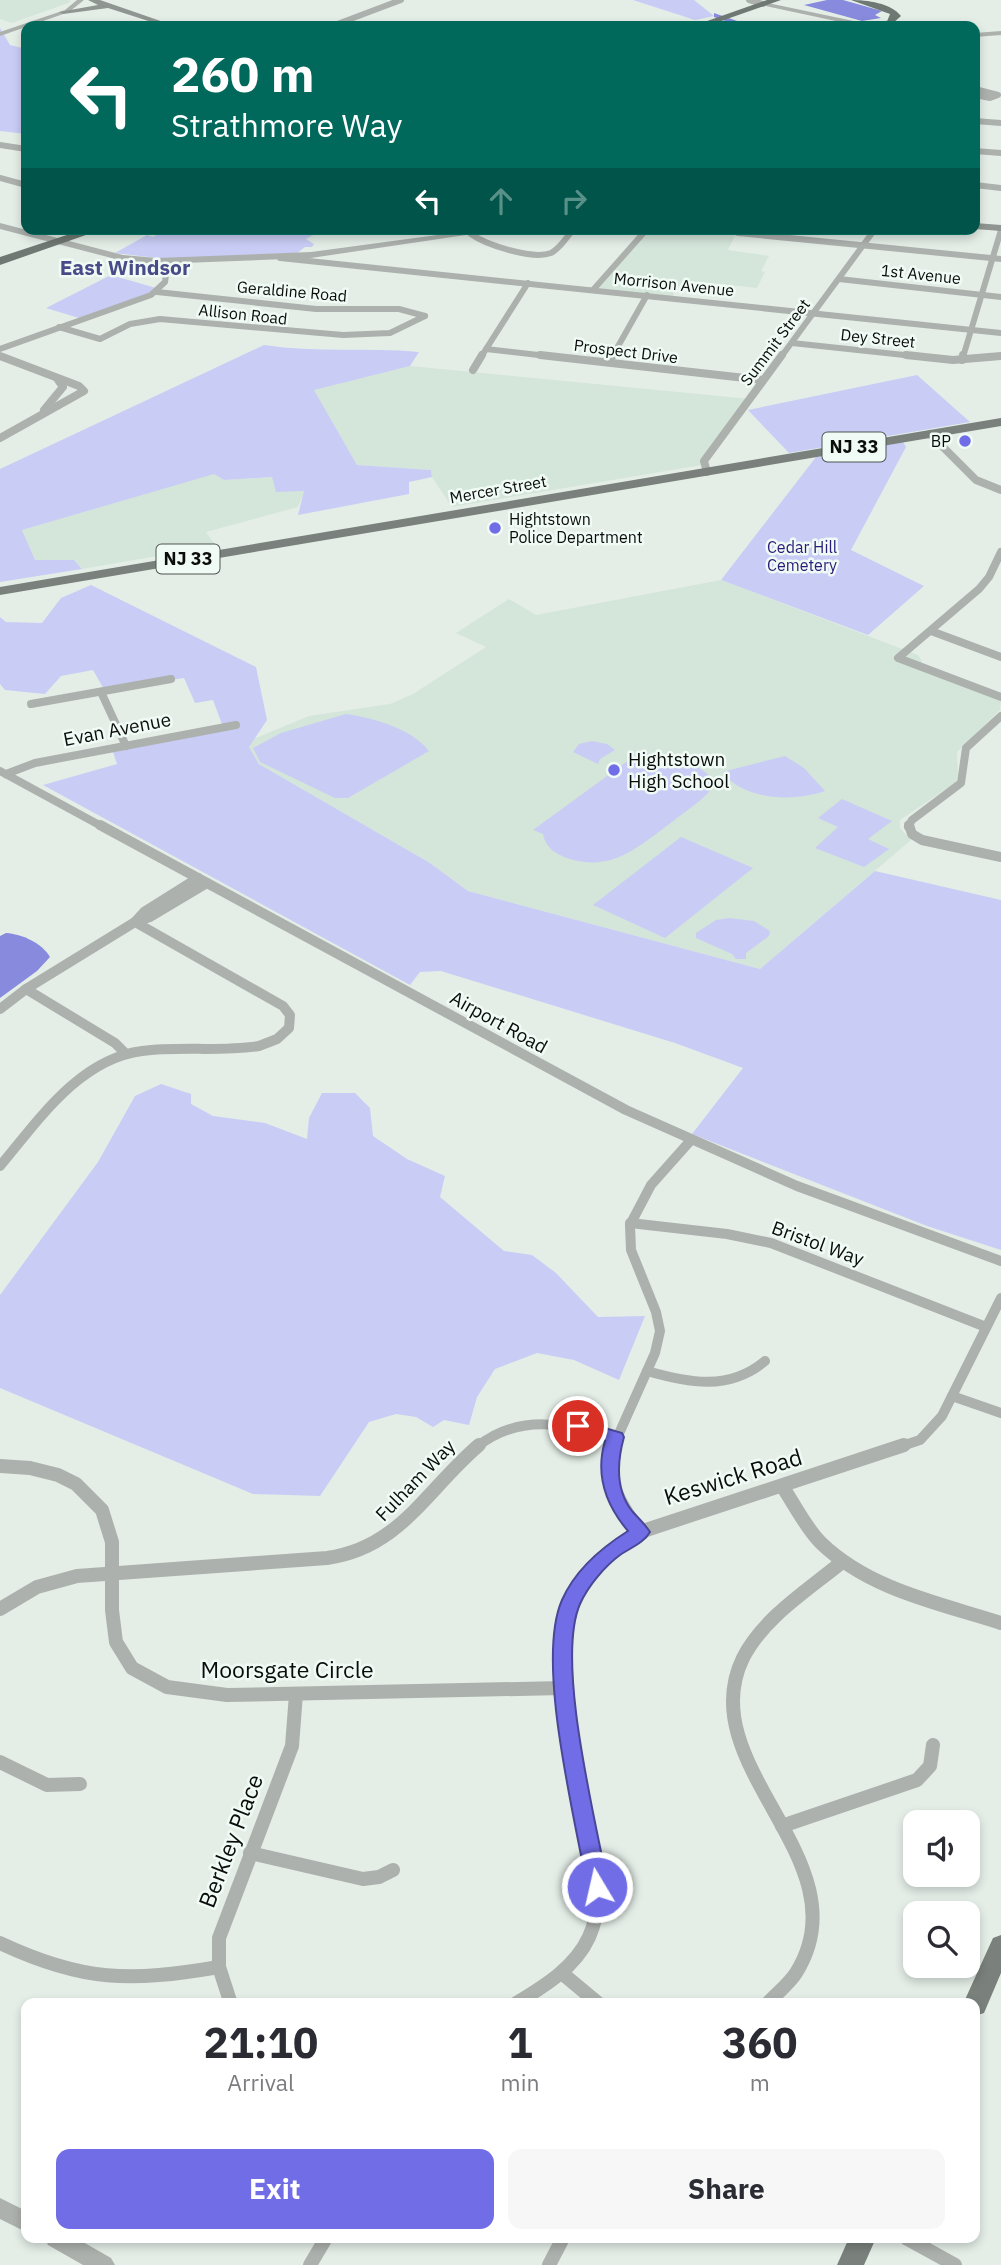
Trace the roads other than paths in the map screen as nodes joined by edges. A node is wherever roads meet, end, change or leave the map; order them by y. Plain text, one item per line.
1 (81, 0) edge
2 (92, 0) edge
3 (401, 0) edge
4 (749, 0) edge
5 (791, 0) edge
6 (856, 0) edge
7 (771, 4) edge
8 (388, 6) junction
9 (117, 9) junction
10 (63, 12) junction
11 (725, 20) edge
12 (37, 21) edge
13 (154, 21) edge
14 (338, 21) edge
15 (346, 21) edge
16 (834, 21) edge
17 (846, 21) edge
18 (890, 21) edge
19 (21, 27) edge
20 (1001, 33) edge
21 (0, 34) edge
22 (980, 35) edge
23 (980, 90) edge
24 (980, 96) edge
25 (980, 121) edge
26 (1001, 123) edge
27 (0, 145) edge
28 (21, 148) edge
29 (980, 151) edge
30 (1001, 153) edge
31 (0, 178) edge
32 (21, 184) edge
33 (980, 186) edge
34 (1001, 188) edge
35 (0, 226) edge
36 (980, 227) edge
37 (1001, 229) edge
38 (21, 232) edge
39 (32, 235) edge
40 (66, 235) edge
41 (76, 235) edge
42 (463, 235) edge
43 (473, 235) edge
44 (569, 235) edge
45 (642, 235) edge
46 (781, 235) edge
47 (871, 235) edge
48 (54, 241) junction
49 (863, 246) junction
50 (326, 253) junction
51 (0, 255) edge
52 (275, 257) junction
53 (997, 259) edge
54 (0, 261) edge
55 (168, 261) junction
56 (344, 263) junction
57 (839, 279) junction
58 (528, 283) junction
59 (593, 290) junction
60 (157, 292) junction
61 (647, 295) junction
62 (982, 295) junction
63 (1001, 296) edge
64 (813, 313) junction
65 (425, 316) joint
66 (60, 327) junction
67 (972, 330) junction
68 (1001, 333) edge
69 (792, 343) junction
70 (0, 349) edge
71 (486, 349) junction
72 (0, 356) edge
73 (1001, 356) edge
74 (962, 360) junction
75 (609, 362) junction
76 (473, 370) dead end
77 (57, 379) junction
78 (764, 380) junction
79 (37, 416) junction
80 (1001, 422) edge
81 (930, 434) junction
82 (0, 438) edge
83 (707, 472) junction
84 (1001, 490) edge
85 (1001, 552) edge
86 (0, 591) edge
87 (930, 631) junction
88 (1001, 657) edge
89 (171, 678) dead end
90 (101, 692) junction
91 (1001, 697) edge
92 (32, 704) dead end
93 (1001, 716) edge
94 (236, 725) dead end
95 (991, 725) junction
96 (1001, 729) edge
97 (126, 746) junction
98 (3, 772) edge
99 (1001, 857) edge
100 (202, 880) junction
101 (135, 922) junction
102 (26, 989) junction
103 (0, 1009) edge
104 (126, 1054) junction
105 (691, 1140) junction
106 (0, 1166) edge
107 (630, 1223) junction
108 (1001, 1261) edge
109 (1001, 1298) edge
110 (986, 1327) junction
111 (765, 1361) dead end
112 (647, 1371) junction
113 (951, 1396) junction
114 (1001, 1413) edge
115 (615, 1437) junction
116 (0, 1466) edge
117 (782, 1486) junction
118 (640, 1532) junction
119 (842, 1562) junction
120 (113, 1571) junction
121 (0, 1609) edge
122 (1001, 1623) edge
123 (563, 1688) junction
124 (296, 1694) junction
125 (933, 1745) dead end
126 (0, 1762) edge
127 (80, 1784) dead end
128 (782, 1826) junction
129 (250, 1853) junction
130 (393, 1870) dead end
131 (0, 1944) edge
132 (1001, 1946) edge
133 (219, 1967) junction
134 (563, 1973) junction
135 (229, 1998) edge
136 (524, 1998) edge
137 (592, 1998) edge
138 (773, 1998) edge
139 (978, 1998) edge
140 (0, 2208) edge
141 (21, 2219) edge
142 (64, 2243) edge
143 (323, 2243) edge
144 (560, 2243) edge
145 (861, 2243) edge
146 (915, 2243) edge
147 (104, 2265) edge
148 (310, 2265) edge
149 (549, 2265) edge
150 (850, 2265) edge
151 (955, 2265) edge

1 - 10 street
2 - 9 main road
3 - 8 street
4 - 7 street
5 - 7 highway
6 - 18 highway
7 - 11 highway
7 - 16 street
7 - 17 street
8 - 14 street
8 - 15 street
9 - 10 main road
9 - 13 main road
10 - 12 street
19 - 21 street
20 - 22 street
23 - 24 street
25 - 26 street
27 - 28 street
29 - 30 street
31 - 32 street
33 - 34 street
35 - 38 street
36 - 37 main road
37 - 53 street
39 - 48 street
40 - 48 highway
41 - 48 highway
42 - 50 street
43 - 44 street
45 - 59 street
46 - 49 street
47 - 49 street, Summit Street
48 - 51 highway
48 - 54 highway
48 - 55 street
49 - 53 street
49 - 57 street, Summit Street
50 - 52 street
50 - 56 street, Morrison Avenue
52 - 55 street
52 - 56 street, Morrison Avenue
53 - 62 street
55 - 60 street
56 - 58 street, Morrison Avenue
57 - 62 street, 1st Avenue
57 - 64 street, Summit Street
58 - 59 street, Morrison Avenue
58 - 71 street
59 - 61 street, Morrison Avenue
60 - 65 street, Geraldine Road
60 - 66 street
61 - 64 street, Morrison Avenue
61 - 75 street
62 - 63 street, 1st Avenue
62 - 67 street
64 - 67 street, Morrison Avenue
64 - 69 street, Summit Street
65 - 66 street, Allison Road
66 - 70 street
67 - 68 street, Morrison Avenue
67 - 74 street
69 - 74 street, Dey Street
69 - 78 street, Summit Street
71 - 75 street, Prospect Drive
71 - 76 street
72 - 77 street
73 - 74 street, Dey Street
75 - 78 street, Prospect Drive
77 - 79 street
77 - 79 street
78 - 83 street, Summit Street
79 - 82 street
80 - 81 main road, Mercer Street / NJ 33
81 - 83 main road, Mercer Street / NJ 33
81 - 84 street
83 - 86 main road, Mercer Street / NJ 33
85 - 87 street
87 - 88 street
87 - 91 street
89 - 90 street
90 - 92 street
90 - 97 street
93 - 95 street
94 - 97 street, Evan Avenue
95 - 96 street
95 - 99 street
97 - 98 street, Evan Avenue
98 - 100 street, Airport Road
100 - 101 street
100 - 105 street, Airport Road
101 - 102 street
101 - 104 street
102 - 103 street
102 - 104 street
104 - 106 street
105 - 107 street
105 - 108 street, Airport Road
107 - 110 street, Bristol Way
107 - 112 street
109 - 110 street, Keswick Road
110 - 113 street, Keswick Road
111 - 112 street
112 - 115 street
113 - 114 street
113 - 117 street, Keswick Road
115 - 118 street
115 - 120 street, Fulham Way
116 - 120 street, Moorsgate Circle
117 - 118 street, Keswick Road
117 - 119 street
118 - 123 street, Keswick Road
119 - 122 street
119 - 128 street
120 - 121 street, Fulham Way
120 - 124 street, Moorsgate Circle
123 - 124 street, Moorsgate Circle
123 - 134 street, Keswick Road
124 - 129 street, Berkley Place
125 - 128 street
126 - 127 street
128 - 138 street
129 - 130 street
129 - 133 street, Berkley Place
131 - 133 street
132 - 139 main road
133 - 135 street, Berkley Place
134 - 136 street, Keswick Road
134 - 137 street
140 - 141 street
142 - 147 street
143 - 148 street
144 - 149 street
145 - 150 main road
146 - 151 street

